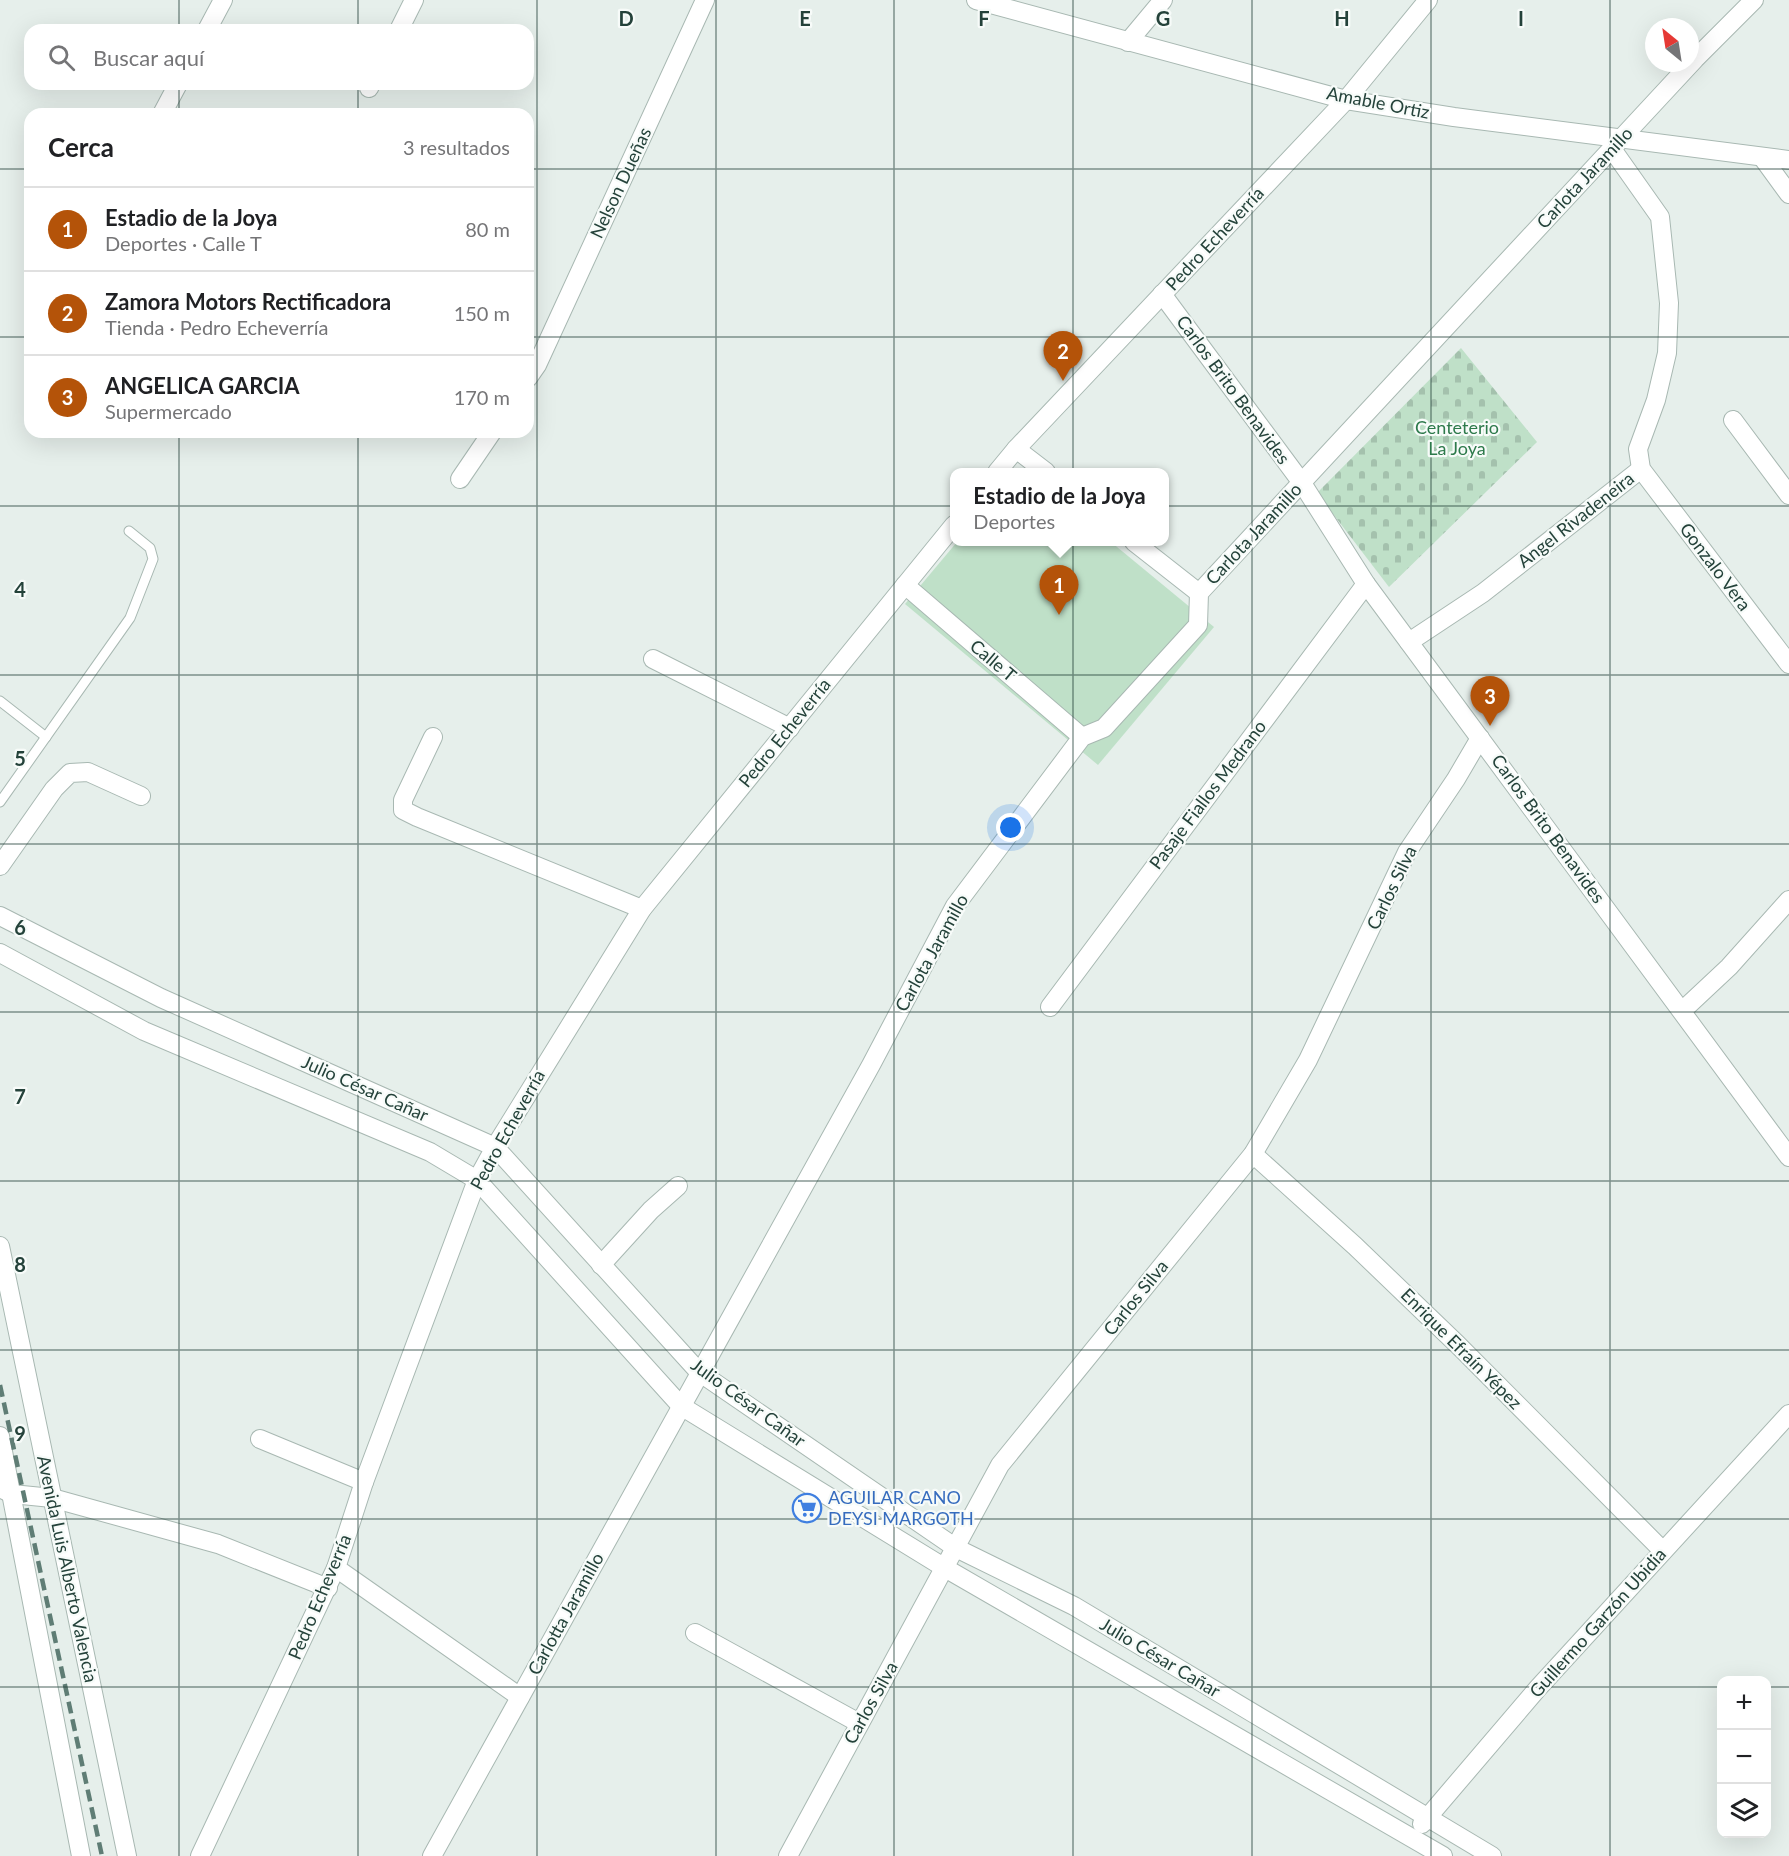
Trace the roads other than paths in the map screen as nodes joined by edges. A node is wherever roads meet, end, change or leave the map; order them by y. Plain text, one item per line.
1 (223, 0) edge
2 (414, 0) edge
3 (705, 0) edge
4 (976, 0) edge
5 (1164, 0) edge
6 (1428, 0) edge
7 (1754, 0) edge
8 (210, 24) edge
9 (402, 24) edge
10 (1128, 42) junction
11 (175, 90) edge
12 (1346, 99) junction
13 (165, 108) edge
14 (1617, 144) junction
15 (1761, 158) junction
16 (1789, 160) edge
17 (1789, 194) edge
18 (1162, 294) junction
19 (534, 368) edge
20 (1733, 420) dead end
21 (488, 438) edge
22 (1016, 449) junction
23 (1000, 468) edge
24 (1041, 468) edge
25 (1641, 469) junction
26 (460, 479) dead end
27 (1302, 483) junction
28 (1789, 495) edge
29 (950, 530) edge
30 (129, 531) dead end
31 (1139, 546) edge
32 (1366, 584) junction
33 (904, 585) junction
34 (1199, 593) junction
35 (1409, 642) junction
36 (652, 659) dead end
37 (1789, 664) edge
38 (0, 701) edge
39 (790, 728) junction
40 (46, 737) junction
41 (433, 737) dead end
42 (1082, 737) junction
43 (1480, 738) junction
44 (141, 796) dead end
45 (0, 802) edge
46 (0, 866) edge
47 (1789, 900) edge
48 (642, 909) junction
49 (0, 916) edge
50 (0, 953) edge
51 (1050, 1007) dead end
52 (1682, 1011) junction
53 (495, 1147) junction
54 (1253, 1154) junction
55 (1789, 1157) edge
56 (477, 1180) junction
57 (678, 1186) dead end
58 (0, 1246) edge
59 (601, 1265) junction
60 (699, 1372) junction
61 (681, 1407) junction
62 (1789, 1414) edge
63 (0, 1436) edge
64 (260, 1439) dead end
65 (364, 1482) junction
66 (6, 1491) edge
67 (52, 1498) junction
68 (956, 1548) junction
69 (1663, 1551) junction
70 (336, 1568) junction
71 (945, 1568) junction
72 (328, 1588) junction
73 (695, 1633) dead end
74 (520, 1697) junction
75 (859, 1723) junction
76 (1428, 1816) junction
77 (1411, 1837) junction
78 (81, 1856) edge
79 (127, 1856) edge
80 (200, 1856) edge
81 (432, 1856) edge
82 (788, 1856) edge
83 (1443, 1856) edge
84 (1492, 1856) edge

1 - 8 street
2 - 9 street
3 - 19 street, Nelson Dueñas
4 - 10 street, Amable Ortiz
5 - 10 street
6 - 12 street, Pedro Echeverría
7 - 14 street, Carlota Jaramillo
10 - 12 street, Amable Ortiz
11 - 13 street
12 - 14 street, Amable Ortiz
12 - 18 street, Pedro Echeverría
14 - 15 street, Amable Ortiz
14 - 25 street, Angel Rivadeneira
14 - 27 street, Carlota Jaramillo
15 - 16 street, Amable Ortiz
15 - 17 street
18 - 22 street, Pedro Echeverría
18 - 27 street, Carlos Brito Benavides
20 - 28 street
21 - 26 street
22 - 23 street, Pedro Echeverría
22 - 24 street
25 - 35 street, Angel Rivadeneira
25 - 37 street, Gonzalo Vera
27 - 32 street, Carlos Brito Benavides
27 - 34 street, Carlota Jaramillo
29 - 33 street, Pedro Echeverría
30 - 40 lane
31 - 34 street
32 - 35 street, Carlos Brito Benavides
32 - 51 street, Pasaje Fiallos Medrano
33 - 39 street, Pedro Echeverría
33 - 42 street, Calle T
34 - 42 street, Carlota Jaramillo
35 - 43 street, Carlos Brito Benavides
36 - 39 street
38 - 40 lane
39 - 48 street, Pedro Echeverría
40 - 45 lane
41 - 48 street
42 - 60 street, Carlota Jaramillo
43 - 52 street, Carlos Brito Benavides
43 - 54 street, Carlos Silva
44 - 46 street
47 - 52 street
48 - 53 street, Pedro Echeverría
49 - 53 street, Julio César Cañar
50 - 56 street, Julio César Cañar
52 - 55 street, Carlos Brito Benavides
53 - 56 street, Pedro Echeverría
53 - 59 street, Julio César Cañar
54 - 68 street, Carlos Silva
54 - 69 street, Enrique Efraín Yépez
56 - 61 street, Julio César Cañar
56 - 65 street, Pedro Echeverría
57 - 59 street
58 - 67 street, Avenida Luis Alberto Valencia
59 - 60 street, Julio César Cañar
60 - 61 street, Carlotta Jaramillo
60 - 68 street, Julio César Cañar
61 - 71 street, Julio César Cañar
61 - 74 street, Carlotta Jaramillo
62 - 69 street, Guillermo Garzón Ubidia
63 - 66 street
64 - 65 street
65 - 70 street, Pedro Echeverría
66 - 67 street
66 - 78 street
67 - 72 street
67 - 79 street, Avenida Luis Alberto Valencia
68 - 71 street, Carlos Silva
68 - 76 street, Julio César Cañar
69 - 76 street, Guillermo Garzón Ubidia
70 - 72 street, Pedro Echeverría
70 - 74 street
71 - 75 street, Carlos Silva
71 - 77 street, Julio César Cañar
72 - 80 street, Pedro Echeverría
73 - 75 street
74 - 81 street, Carlotta Jaramillo
75 - 82 street, Carlos Silva
76 - 77 street, Guillermo Garzón Ubidia
76 - 84 street, Julio César Cañar
77 - 83 street, Julio César Cañar

